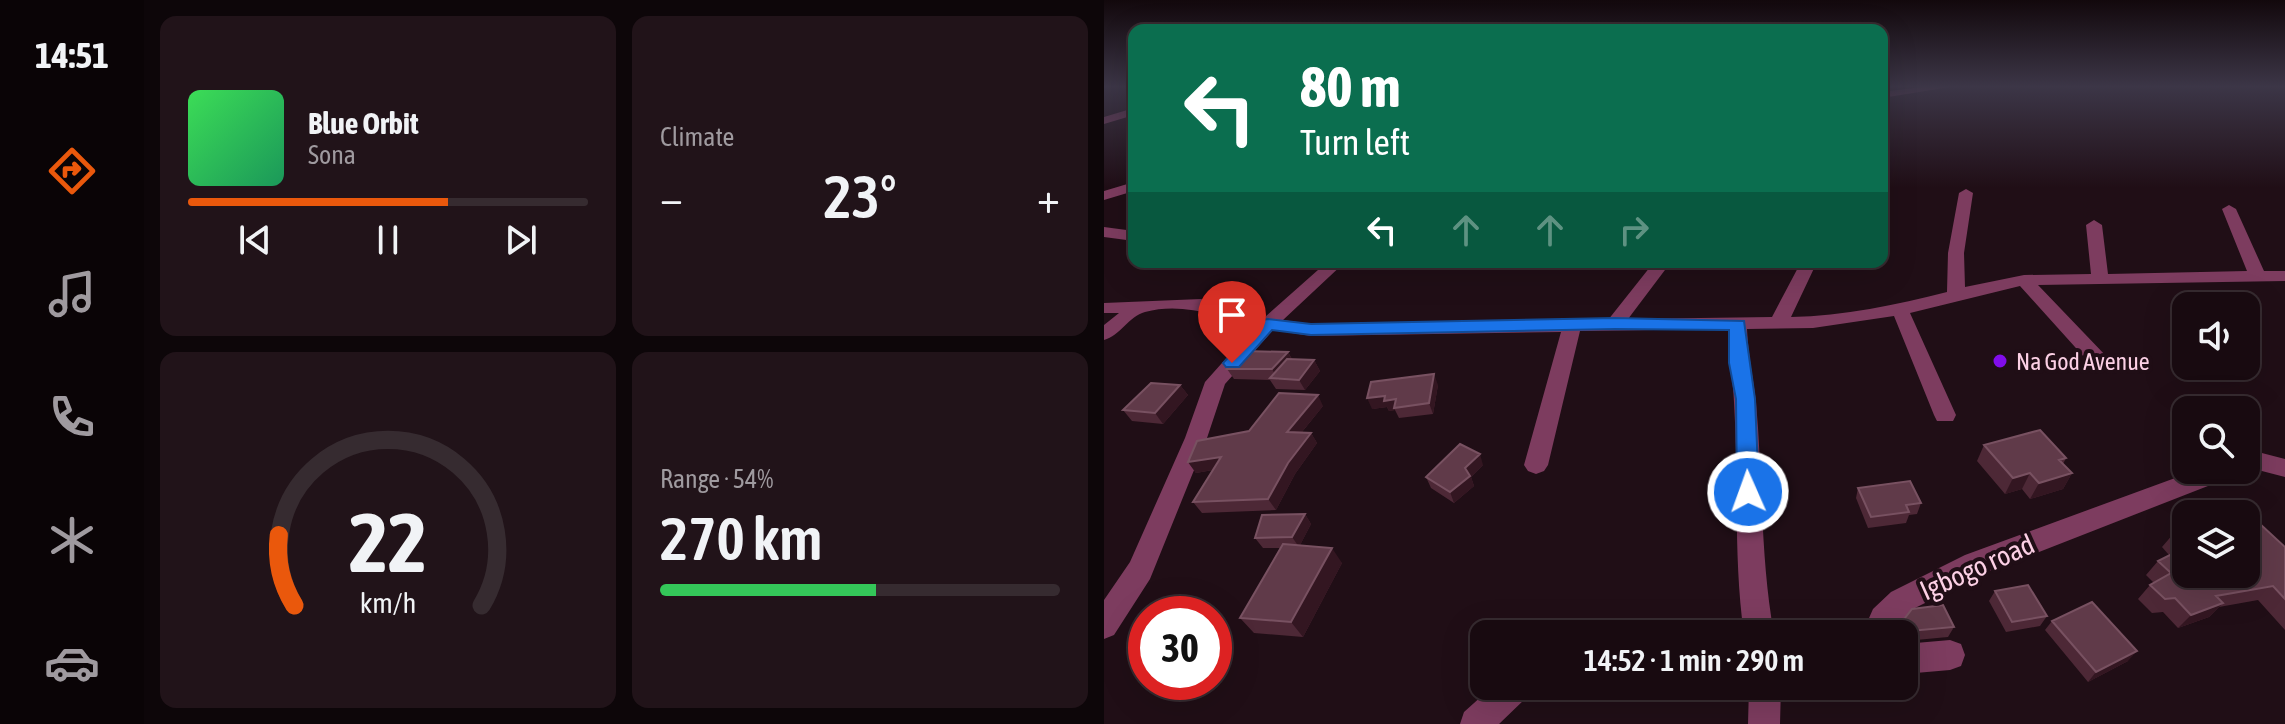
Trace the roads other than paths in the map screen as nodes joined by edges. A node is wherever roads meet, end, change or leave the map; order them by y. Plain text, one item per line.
1 (1128, 188) edge
2 (1966, 193) dead end
3 (1104, 196) edge
4 (2229, 209) dead end
5 (2094, 225) dead end
6 (1104, 232) edge
7 (1128, 235) edge
8 (1330, 268) edge
9 (1658, 268) edge
10 (1806, 268) edge
11 (2285, 276) edge
12 (2258, 277) junction
13 (2100, 278) junction
14 (2024, 280) junction
15 (1956, 296) junction
16 (1140, 305) junction
17 (1104, 308) edge
18 (1900, 310) junction
19 (1779, 322) junction
20 (1615, 323) junction
21 (1268, 324) junction
22 (1738, 324) junction
23 (1572, 326) junction
24 (1104, 334) edge
25 (2100, 362) dead end
26 (1945, 415) dead end
27 (2260, 462) edge
28 (1536, 465) dead end
29 (2285, 468) edge
30 (2186, 484) edge
31 (1757, 620) edge
32 (1883, 620) edge
33 (1104, 625) edge
34 (1950, 655) dead end
35 (1918, 658) edge
36 (1501, 700) edge
37 (1765, 700) edge
38 (1476, 724) edge
39 (1764, 724) edge

1 - 3 street
2 - 15 street
4 - 12 street
5 - 13 street
6 - 7 street
8 - 21 street
9 - 20 street
10 - 19 street
11 - 12 street
12 - 13 street
13 - 14 street
14 - 15 street
14 - 25 street
15 - 18 street
16 - 17 street
16 - 21 street
16 - 24 street
18 - 19 street
18 - 26 street
19 - 22 street
20 - 22 street
20 - 23 street
21 - 23 street
21 - 33 street
22 - 31 street
23 - 28 street
27 - 29 street
30 - 32 street, Igbogo road
34 - 35 street
36 - 38 street
37 - 39 street

